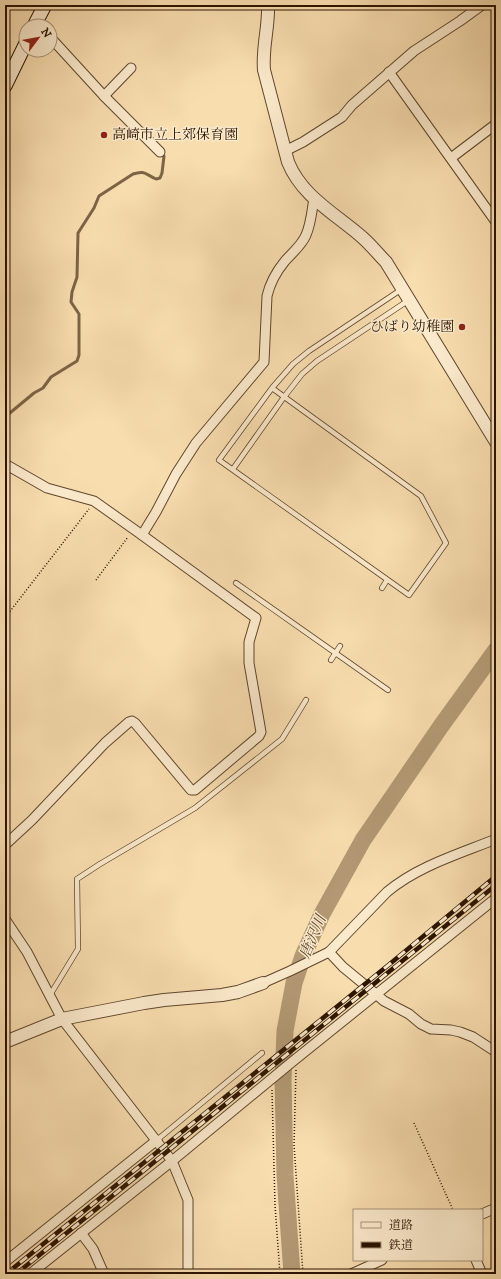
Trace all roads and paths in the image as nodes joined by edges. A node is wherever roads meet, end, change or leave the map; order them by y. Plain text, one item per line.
1 (45, 5) edge
2 (268, 5) edge
3 (482, 5) edge
4 (40, 18) edge
5 (58, 46) edge
6 (19, 58) edge
7 (131, 68) dead end
8 (389, 72) junction
9 (5, 86) edge
10 (104, 96) junction
11 (496, 124) edge
12 (285, 151) junction
13 (160, 152) dead end
14 (451, 158) junction
15 (314, 198) junction
16 (496, 222) edge
17 (402, 288) junction
18 (409, 300) junction
19 (272, 388) junction
20 (284, 397) junction
21 (493, 428) edge
22 (496, 442) edge
23 (5, 464) edge
24 (233, 469) junction
25 (94, 501) junction
26 (134, 530) junction
27 (142, 535) junction
28 (96, 580) dead end
29 (387, 580) junction
30 (236, 583) dead end
31 (382, 588) dead end
32 (8, 614) dead end
33 (340, 646) dead end
34 (335, 653) junction
35 (331, 660) dead end
36 (388, 690) dead end
37 (306, 700) dead end
38 (496, 839) edge
39 (5, 845) edge
40 (496, 898) edge
41 (5, 919) edge
42 (329, 952) junction
43 (263, 983) joint
44 (50, 995) junction
45 (377, 995) junction
46 (62, 1019) junction
47 (5, 1042) edge
48 (496, 1052) edge
49 (262, 1053) dead end
50 (291, 1063) junction
51 (272, 1079) junction
52 (414, 1123) dead end
53 (157, 1140) junction
54 (172, 1161) junction
55 (496, 1208) edge
56 (453, 1209) edge
57 (483, 1214) edge
58 (81, 1233) junction
59 (380, 1261) edge
60 (476, 1261) edge
61 (5, 1262) edge
62 (30, 1274) edge
63 (104, 1274) edge
64 (188, 1274) edge
65 (280, 1274) edge
66 (303, 1274) edge
67 (351, 1274) edge
68 (482, 1274) edge

1 - 4 main road
2 - 12 street
3 - 8 street
5 - 10 street
6 - 9 main road
7 - 10 street
8 - 12 street
8 - 14 street
10 - 13 street
11 - 14 street
12 - 15 street
14 - 16 street
15 - 17 street
15 - 27 street
17 - 18 street
17 - 19 lane
18 - 20 lane
18 - 21 street
19 - 20 lane
19 - 24 lane
20 - 24 lane
20 - 29 lane
21 - 22 street
23 - 25 street
24 - 29 lane
25 - 26 street
25 - 32 path
26 - 27 street
26 - 28 path
27 - 39 street
29 - 31 lane
30 - 34 lane
33 - 34 lane
34 - 35 lane
34 - 36 lane
37 - 44 lane
38 - 42 street
40 - 45 street
41 - 44 street
42 - 43 street
42 - 45 street
43 - 46 street
44 - 46 street
45 - 48 street
45 - 50 street
46 - 47 street
46 - 53 street
49 - 53 lane
50 - 51 street
50 - 66 path
51 - 54 street
51 - 65 path
52 - 56 path
53 - 54 street
53 - 61 street
54 - 58 street
54 - 64 street
55 - 57 street
58 - 62 street
58 - 63 street
59 - 67 street
60 - 68 street

